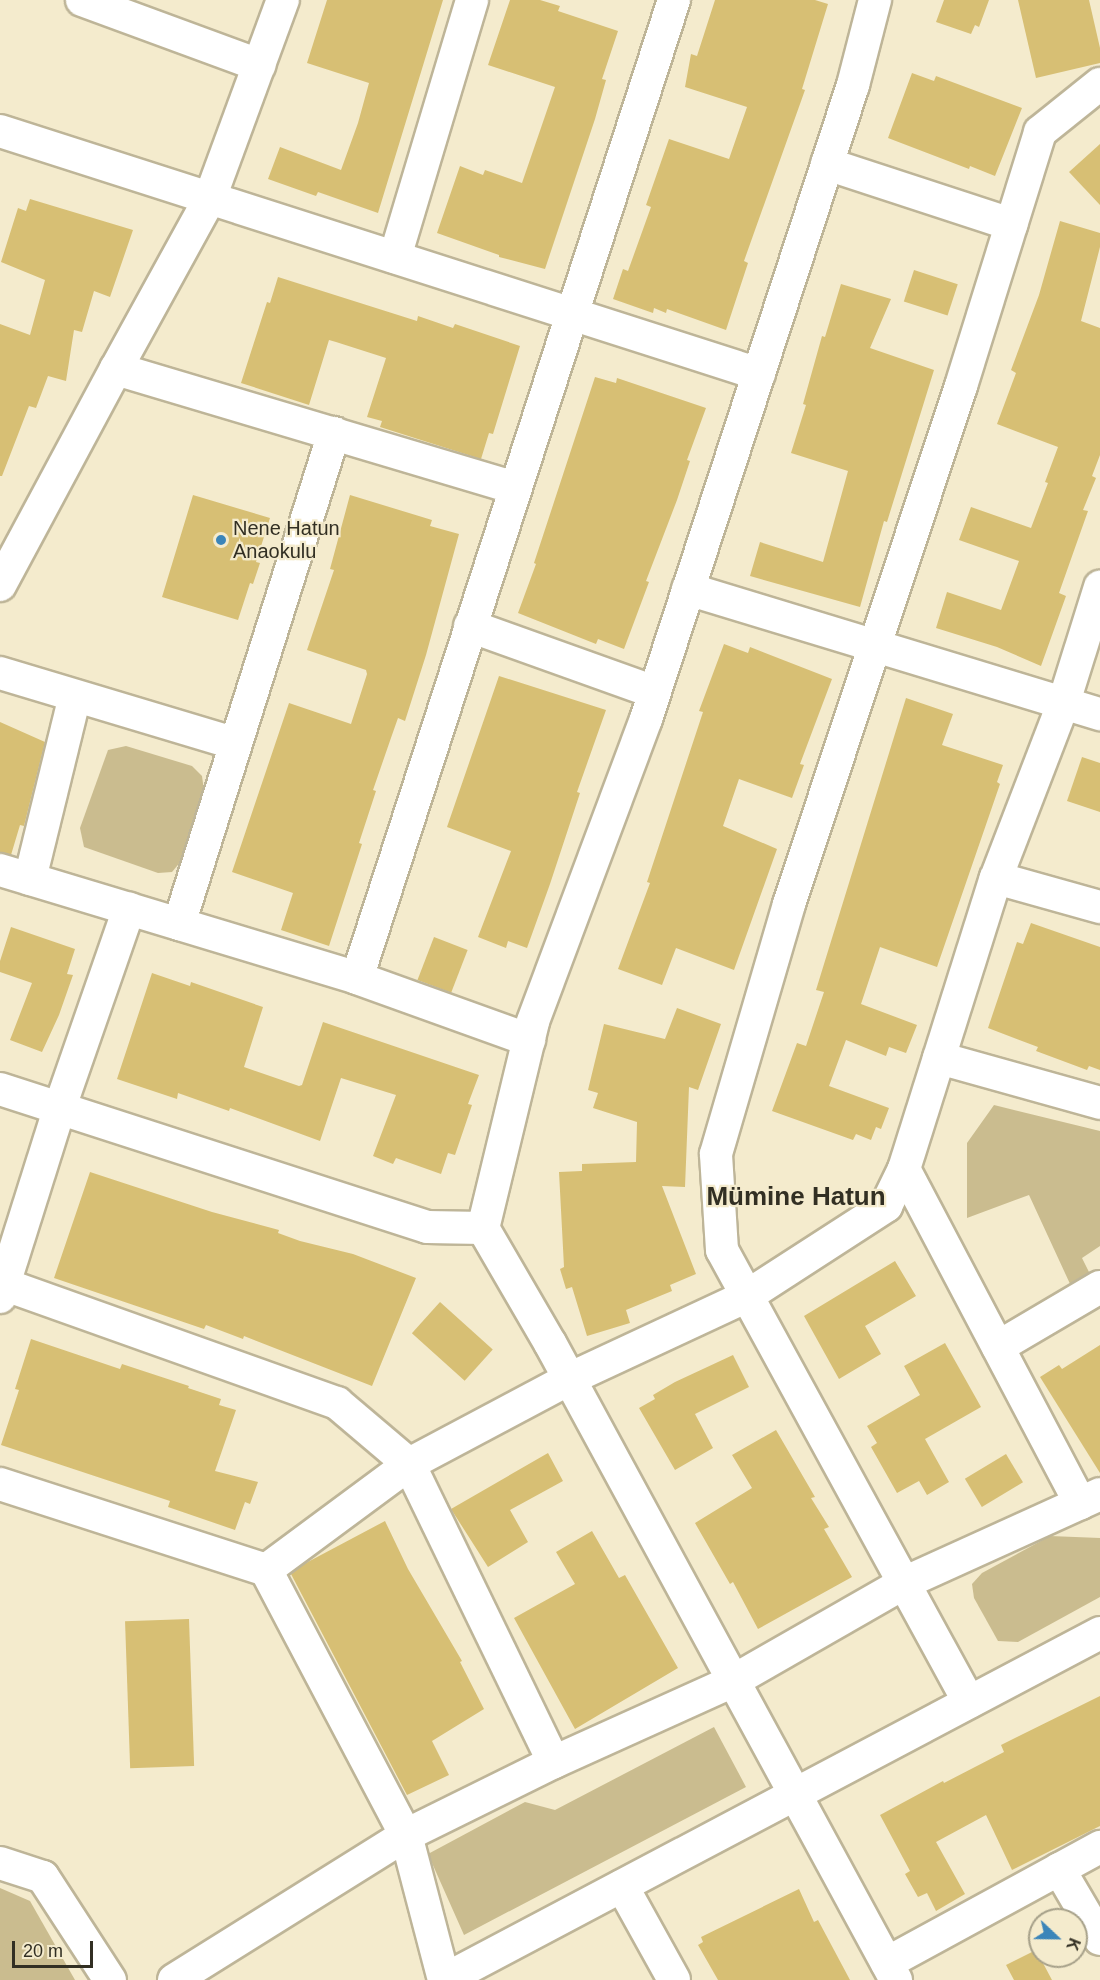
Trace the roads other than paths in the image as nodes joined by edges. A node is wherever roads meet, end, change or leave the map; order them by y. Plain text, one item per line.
1 (82, 0) edge
2 (283, 0) edge
3 (472, 0) edge
4 (675, 0) edge
5 (875, 0) edge
6 (159, 12) edge
7 (260, 65) junction
8 (1100, 84) edge
9 (0, 131) edge
10 (827, 164) junction
11 (210, 198) junction
12 (1011, 224) junction
13 (395, 257) junction
14 (571, 314) junction
15 (116, 369) junction
16 (759, 374) junction
17 (334, 434) junction
18 (515, 488) junction
19 (0, 585) edge
20 (1100, 587) edge
21 (688, 589) junction
22 (470, 626) junction
23 (875, 644) junction
24 (0, 673) edge
25 (654, 692) junction
26 (75, 696) junction
27 (1064, 702) junction
28 (1100, 714) edge
29 (236, 744) junction
30 (0, 870) edge
31 (996, 878) junction
32 (30, 879) junction
33 (1100, 907) edge
34 (129, 909) junction
35 (178, 924) junction
36 (357, 978) junction
37 (529, 1040) junction
38 (939, 1058) junction
39 (0, 1089) edge
40 (1100, 1103) edge
41 (60, 1107) junction
42 (904, 1169) junction
43 (483, 1228) junction
44 (1100, 1287) edge
45 (1, 1288) edge
46 (747, 1296) junction
47 (998, 1347) junction
48 (569, 1378) junction
49 (409, 1464) junction
50 (0, 1484) edge
51 (1090, 1498) edge
52 (266, 1570) junction
53 (904, 1583) junction
54 (1100, 1633) edge
55 (733, 1681) junction
56 (969, 1702) junction
57 (554, 1762) junction
58 (794, 1795) junction
59 (406, 1835) junction
60 (1100, 1847) edge
61 (0, 1863) edge
62 (1059, 1869) junction
63 (622, 1886) junction
64 (1100, 1939) edge
65 (892, 1971) edge
66 (110, 1980) edge
67 (174, 1980) edge
68 (444, 1980) edge
69 (674, 1980) edge

1 - 6 street
2 - 7 street
3 - 13 street
4 - 14 street
5 - 10 street
6 - 7 street
7 - 11 street
8 - 12 street
9 - 11 street
10 - 12 street
10 - 16 street
11 - 13 street
11 - 15 street
12 - 23 street
13 - 14 street
14 - 16 street
14 - 18 street
15 - 17 street
15 - 19 street
16 - 21 street
17 - 18 street
17 - 29 street
18 - 22 street
20 - 27 street
21 - 23 street
21 - 25 street
22 - 25 street
22 - 36 street
23 - 27 street
23 - 46 street
24 - 26 street
25 - 37 street
26 - 29 street
26 - 32 street
27 - 28 street
27 - 31 street
29 - 35 street
30 - 32 street
31 - 33 street
31 - 38 street
32 - 34 street
34 - 35 street
34 - 41 street
35 - 36 street
36 - 37 street
37 - 43 street
38 - 40 street
38 - 42 street
39 - 41 street
41 - 43 street
41 - 45 street
42 - 46 street
42 - 47 street
43 - 48 street
44 - 47 street
45 - 49 street
46 - 48 street
46 - 53 street
47 - 51 street
48 - 49 street
48 - 55 street
49 - 52 street
49 - 57 street
50 - 52 street
51 - 53 street
52 - 59 street
53 - 55 street
53 - 56 street
54 - 56 street
55 - 57 street
55 - 58 street
56 - 58 street
57 - 59 street
58 - 63 street
58 - 65 street
59 - 67 street
59 - 68 street
60 - 62 street
61 - 66 street
62 - 64 street
62 - 65 street
63 - 68 street
63 - 69 street

